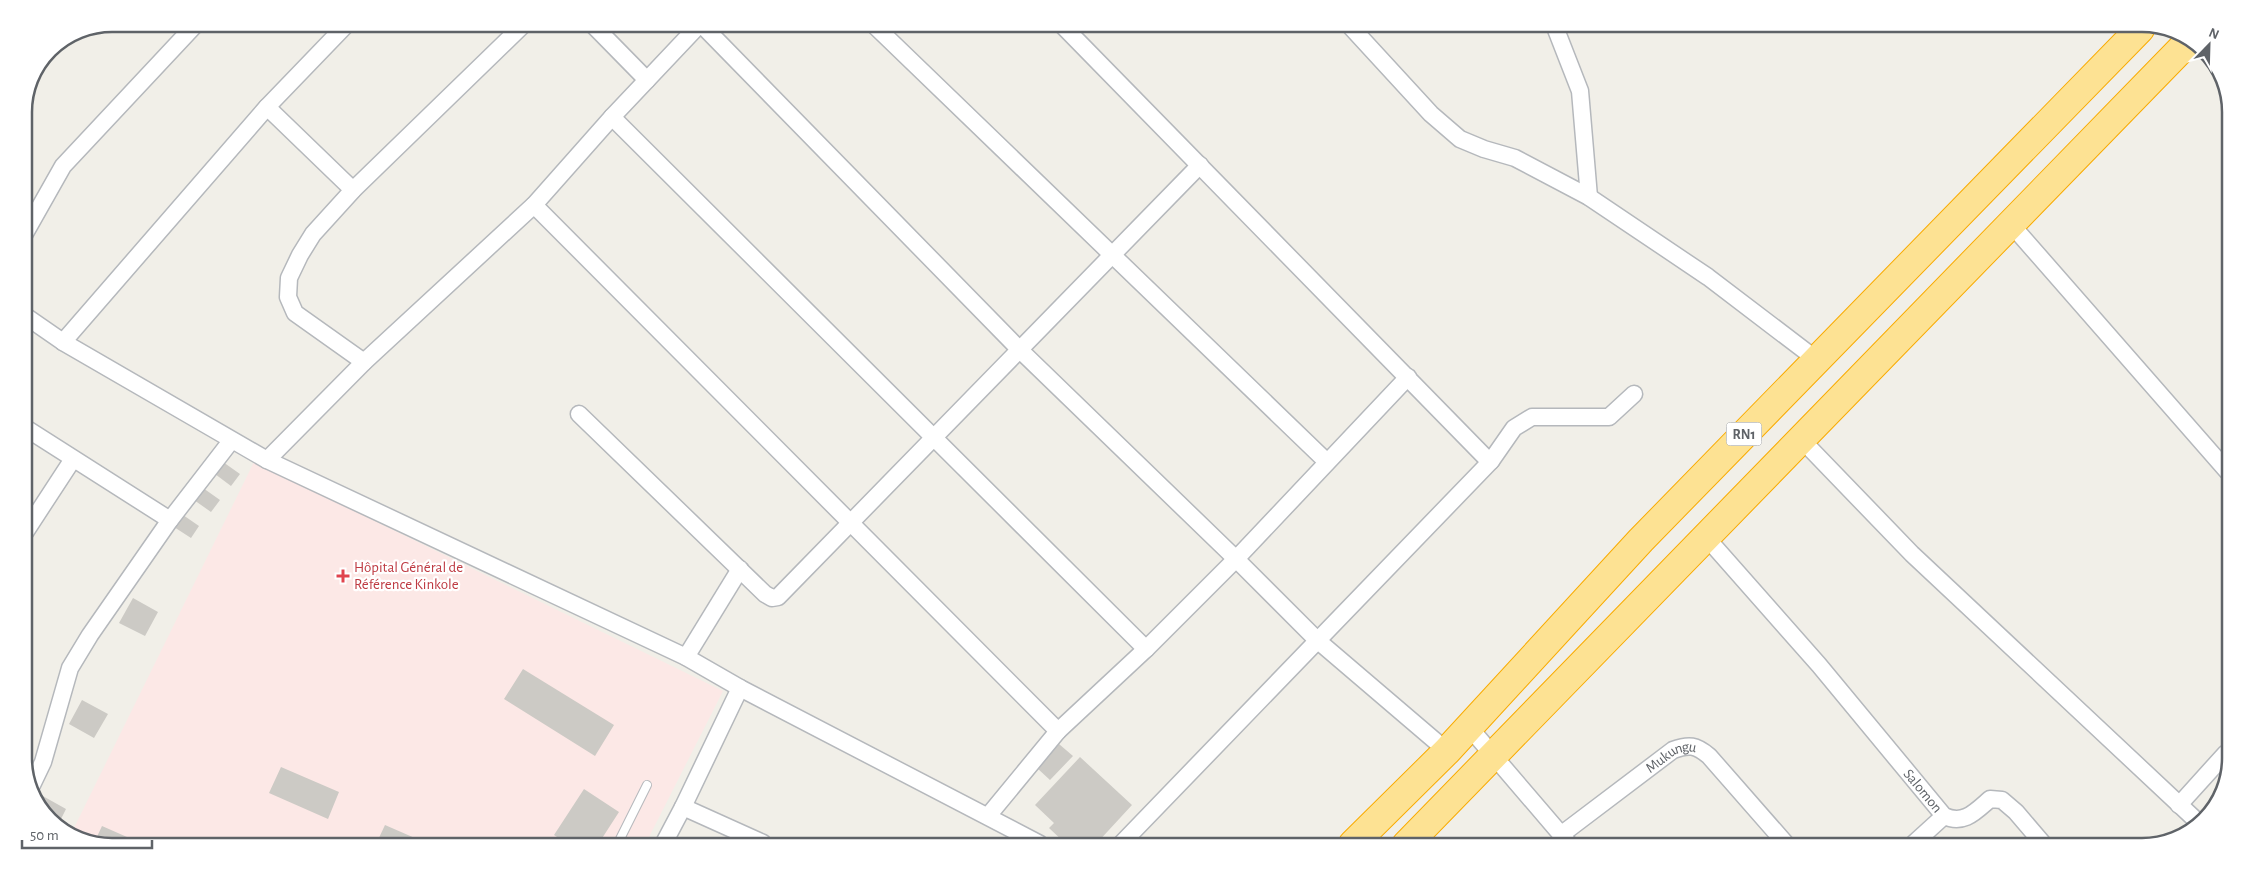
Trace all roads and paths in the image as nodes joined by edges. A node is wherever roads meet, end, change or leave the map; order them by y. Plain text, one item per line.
1 (189, 32) edge
2 (339, 32) edge
3 (516, 32) edge
4 (600, 32) edge
5 (694, 32) edge
6 (708, 32) edge
7 (881, 32) edge
8 (1069, 32) edge
9 (1357, 32) edge
10 (1557, 32) edge
11 (2136, 32) edge
12 (2184, 46) edge
13 (647, 80) junction
14 (267, 107) junction
15 (612, 117) junction
16 (1200, 165) junction
17 (352, 190) junction
18 (1589, 197) junction
19 (534, 205) junction
20 (32, 221) edge
21 (2010, 224) junction
22 (1112, 256) junction
23 (32, 320) edge
24 (63, 342) junction
25 (1020, 351) junction
26 (1817, 360) junction
27 (364, 362) junction
28 (1408, 376) junction
29 (1634, 394) dead end
30 (579, 414) dead end
31 (32, 432) edge
32 (934, 439) junction
33 (1801, 439) junction
34 (231, 441) junction
35 (74, 459) junction
36 (267, 460) junction
37 (1491, 461) junction
38 (1327, 462) junction
39 (2222, 465) edge
40 (170, 520) junction
41 (33, 521) edge
42 (850, 525) junction
43 (1706, 537) junction
44 (1236, 558) junction
45 (740, 569) junction
46 (1317, 640) junction
47 (1146, 649) junction
48 (686, 657) junction
49 (740, 688) junction
50 (1469, 727) junction
51 (1058, 732) junction
52 (1447, 751) junction
53 (1493, 753) junction
54 (2222, 758) edge
55 (35, 777) edge
56 (647, 785) dead end
57 (2180, 805) junction
58 (683, 807) junction
59 (988, 816) junction
60 (1944, 816) junction
61 (2194, 818) edge
62 (620, 838) edge
63 (667, 838) edge
64 (753, 838) edge
65 (1029, 838) edge
66 (1127, 838) edge
67 (1359, 838) edge
68 (1412, 838) edge
69 (1565, 838) edge
70 (1567, 838) edge
71 (1781, 838) edge
72 (1920, 838) edge
73 (2038, 838) edge

1 - 20 street
2 - 14 street
3 - 17 street
4 - 13 street
5 - 13 street
6 - 25 street
7 - 22 street
8 - 16 street
9 - 18 street
10 - 18 street
11 - 26 highway, RN1
12 - 21 highway
13 - 15 street
14 - 17 street
14 - 24 street
15 - 19 street
15 - 32 street
16 - 22 street
16 - 28 street
17 - 27 street
18 - 26 street
19 - 27 street
19 - 42 street
21 - 33 highway
21 - 39 street
22 - 25 street
22 - 38 street
23 - 24 street
24 - 34 street
25 - 32 street
25 - 44 street
26 - 50 highway, RN1
27 - 36 street
28 - 37 street
28 - 38 street
29 - 37 street
30 - 45 street
31 - 35 street
32 - 42 street
32 - 47 street
33 - 43 highway
33 - 57 street
34 - 36 street
34 - 40 street
35 - 40 street
35 - 41 street
36 - 48 street
37 - 46 street
38 - 44 street
40 - 55 street
42 - 45 street
42 - 51 street
43 - 53 highway
43 - 60 street, Salomon
44 - 46 street
44 - 47 street
45 - 48 street
46 - 52 street
46 - 66 street
47 - 51 street
48 - 49 street
49 - 58 street
49 - 59 street
50 - 52 highway, RN1
50 - 53 street
51 - 59 street
52 - 67 highway, RN1
53 - 68 highway
53 - 69 street
54 - 57 street
56 - 62 lane
57 - 61 street
58 - 63 street
58 - 64 street
59 - 65 street
60 - 72 street
60 - 73 street, Salomon
70 - 71 street, Mukungu

